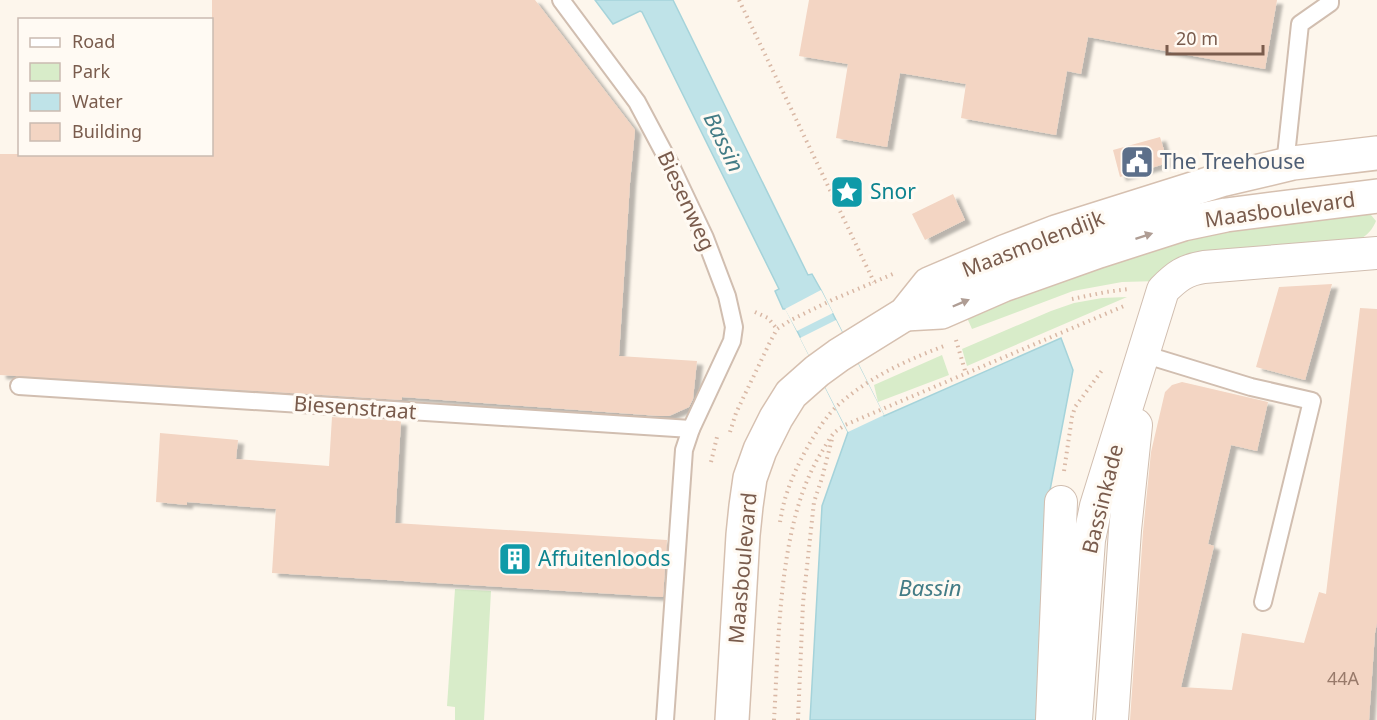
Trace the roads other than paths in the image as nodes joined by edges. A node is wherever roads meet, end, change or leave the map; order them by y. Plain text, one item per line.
1 (561, 0) edge
2 (1330, 0) edge
3 (1377, 153) edge
4 (1285, 165) junction
5 (1377, 196) edge
6 (1178, 209) junction
7 (1377, 253) edge
8 (850, 348) joint
9 (1143, 354) junction
10 (19, 386) dead end
11 (693, 425) junction
12 (1062, 489) road end
13 (1263, 602) dead end
14 (665, 720) edge
15 (732, 720) edge
16 (1052, 720) edge
17 (1076, 720) edge
18 (1112, 720) edge

1 - 11 lane, Biesenweg
2 - 4 lane
3 - 4 main road, Maasboulevard
4 - 6 main road, Maasboulevard
5 - 6 main road, Maasboulevard
6 - 8 main road, Maasmolendijk
7 - 9 street
8 - 15 main road, Maasboulevard
9 - 13 lane
9 - 17 street, Bassinkade
9 - 18 street
10 - 11 lane, Biesenstraat
11 - 14 lane, Biesenweg
12 - 16 street, Bassinkade

